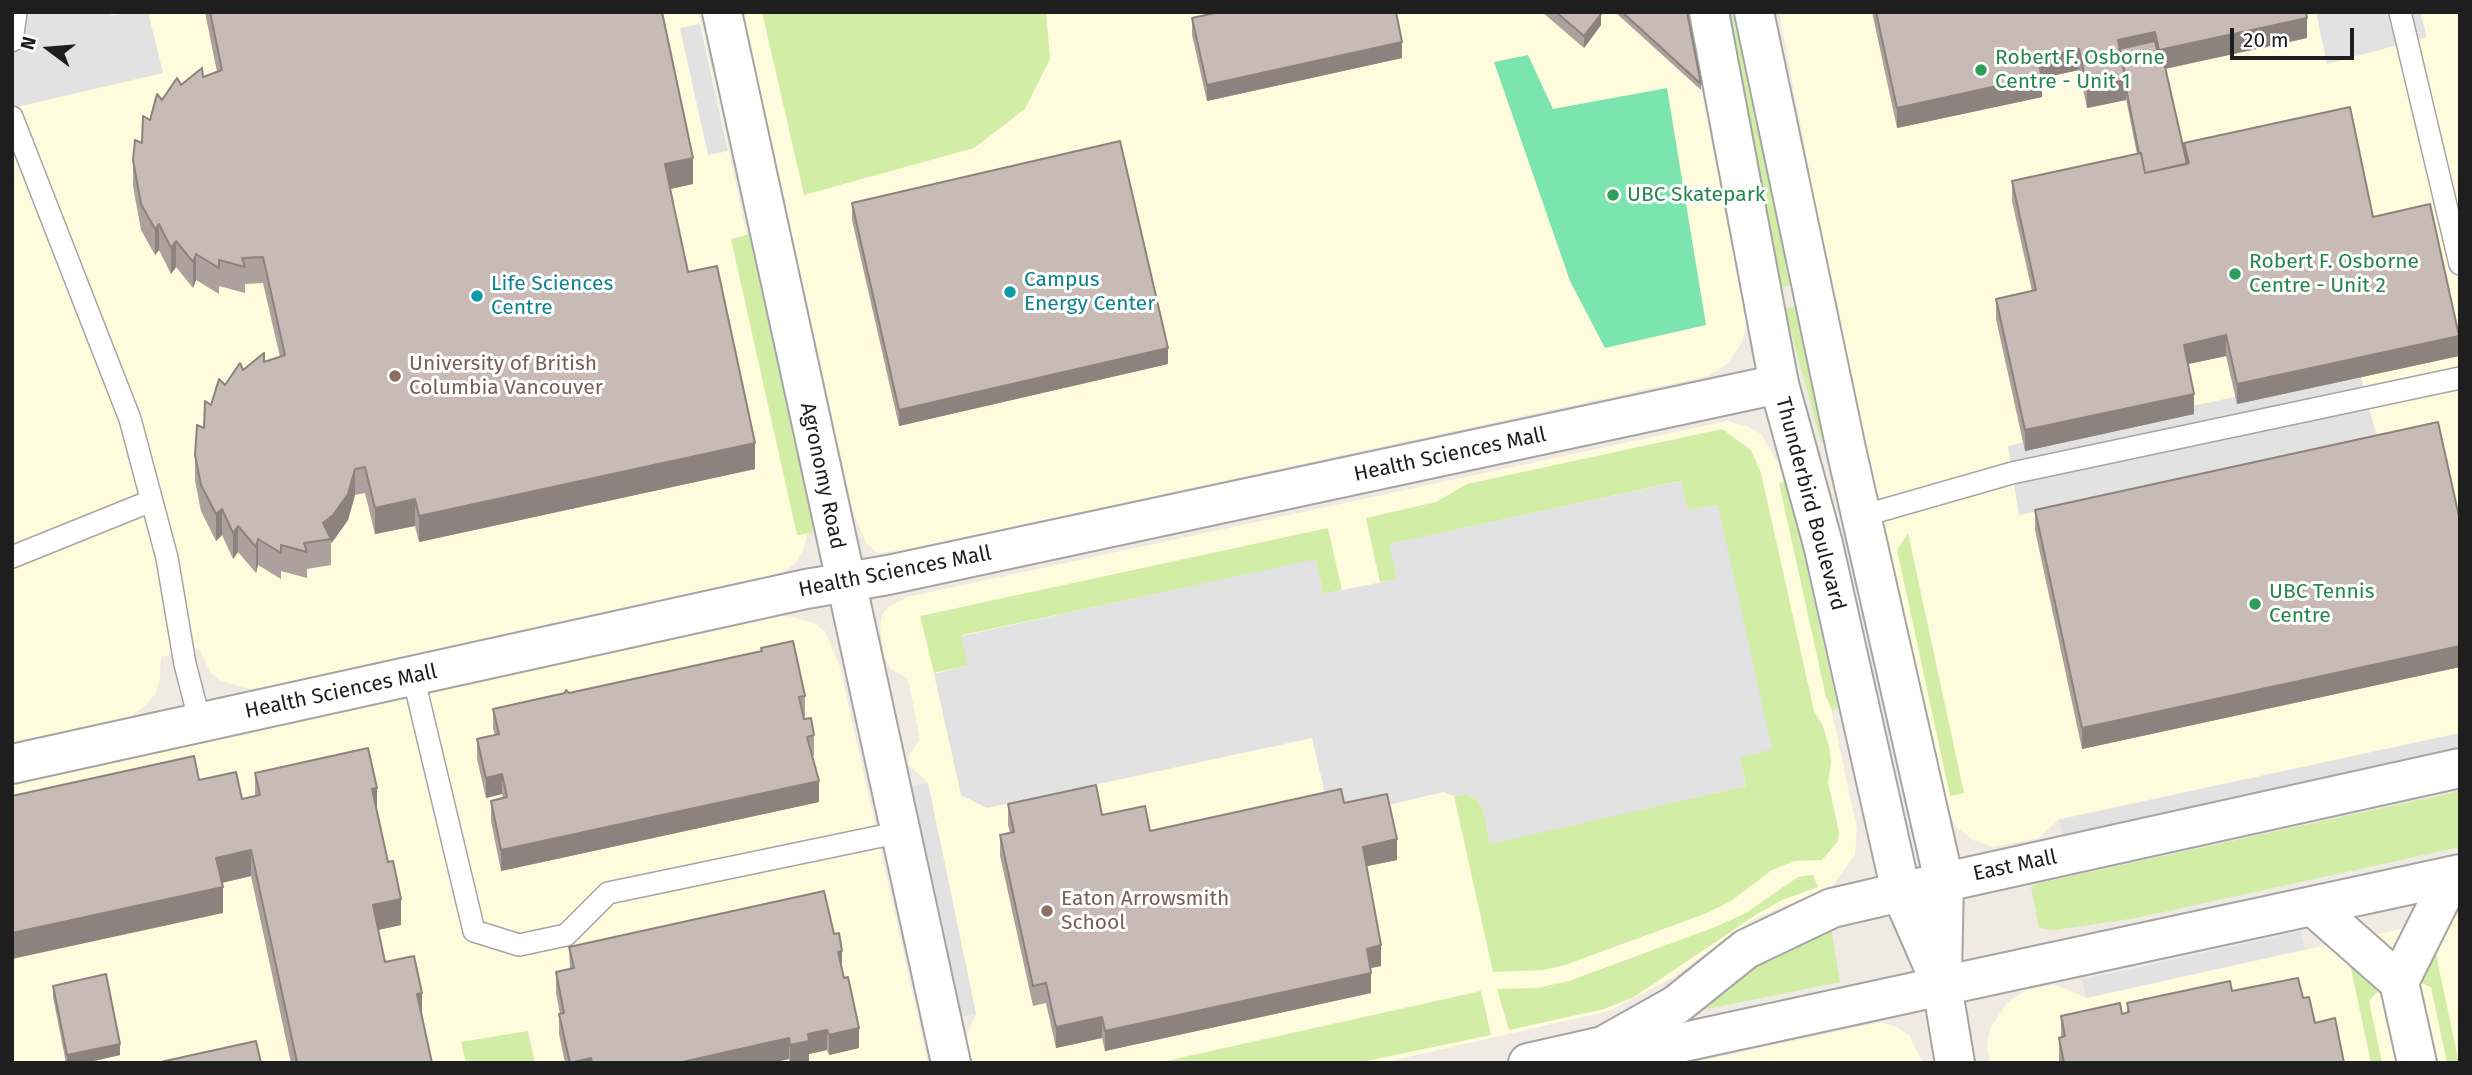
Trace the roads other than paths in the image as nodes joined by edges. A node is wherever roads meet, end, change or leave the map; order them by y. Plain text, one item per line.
1 (16, 12) edge
2 (722, 12) edge
3 (1709, 12) edge
4 (1754, 12) edge
5 (2400, 12) edge
6 (12, 41) edge
7 (12, 117) edge
8 (2460, 264) edge
9 (2460, 378) edge
10 (1779, 384) junction
11 (151, 501) junction
12 (1862, 516) junction
13 (12, 556) edge
14 (846, 583) junction
15 (413, 676) junction
16 (200, 722) junction
17 (12, 764) edge
18 (2460, 768) edge
19 (901, 832) junction
20 (2456, 875) edge
21 (1944, 881) junction
22 (1901, 892) junction
23 (2314, 907) junction
24 (2399, 982) junction
25 (1942, 986) junction
26 (1588, 1054) edge
27 (951, 1063) edge
28 (1528, 1063) edge
29 (1955, 1063) edge
30 (2417, 1063) edge

1 - 6 lane
2 - 14 street, Agronomy Road
3 - 10 street, Thunderbird Boulevard
4 - 12 street, Thunderbird Boulevard
5 - 8 lane
7 - 11 lane
9 - 12 lane
10 - 14 street, Health Sciences Mall
10 - 22 street, Thunderbird Boulevard
11 - 13 lane
11 - 16 lane
12 - 21 street, Thunderbird Boulevard
14 - 15 street, Health Sciences Mall
14 - 19 street, Agronomy Road
15 - 16 street, Health Sciences Mall
15 - 19 lane
16 - 17 street, Health Sciences Mall
18 - 21 street, East Mall
19 - 27 street, Agronomy Road
20 - 23 street, East Mall
20 - 24 street
21 - 22 street, East Mall
21 - 25 street, Thunderbird Boulevard
22 - 25 street, Thunderbird Boulevard
22 - 26 street, East Mall
23 - 24 street
23 - 25 street, East Mall
24 - 30 street
25 - 26 street, East Mall
25 - 29 street, Thunderbird Boulevard
26 - 28 street, East Mall

